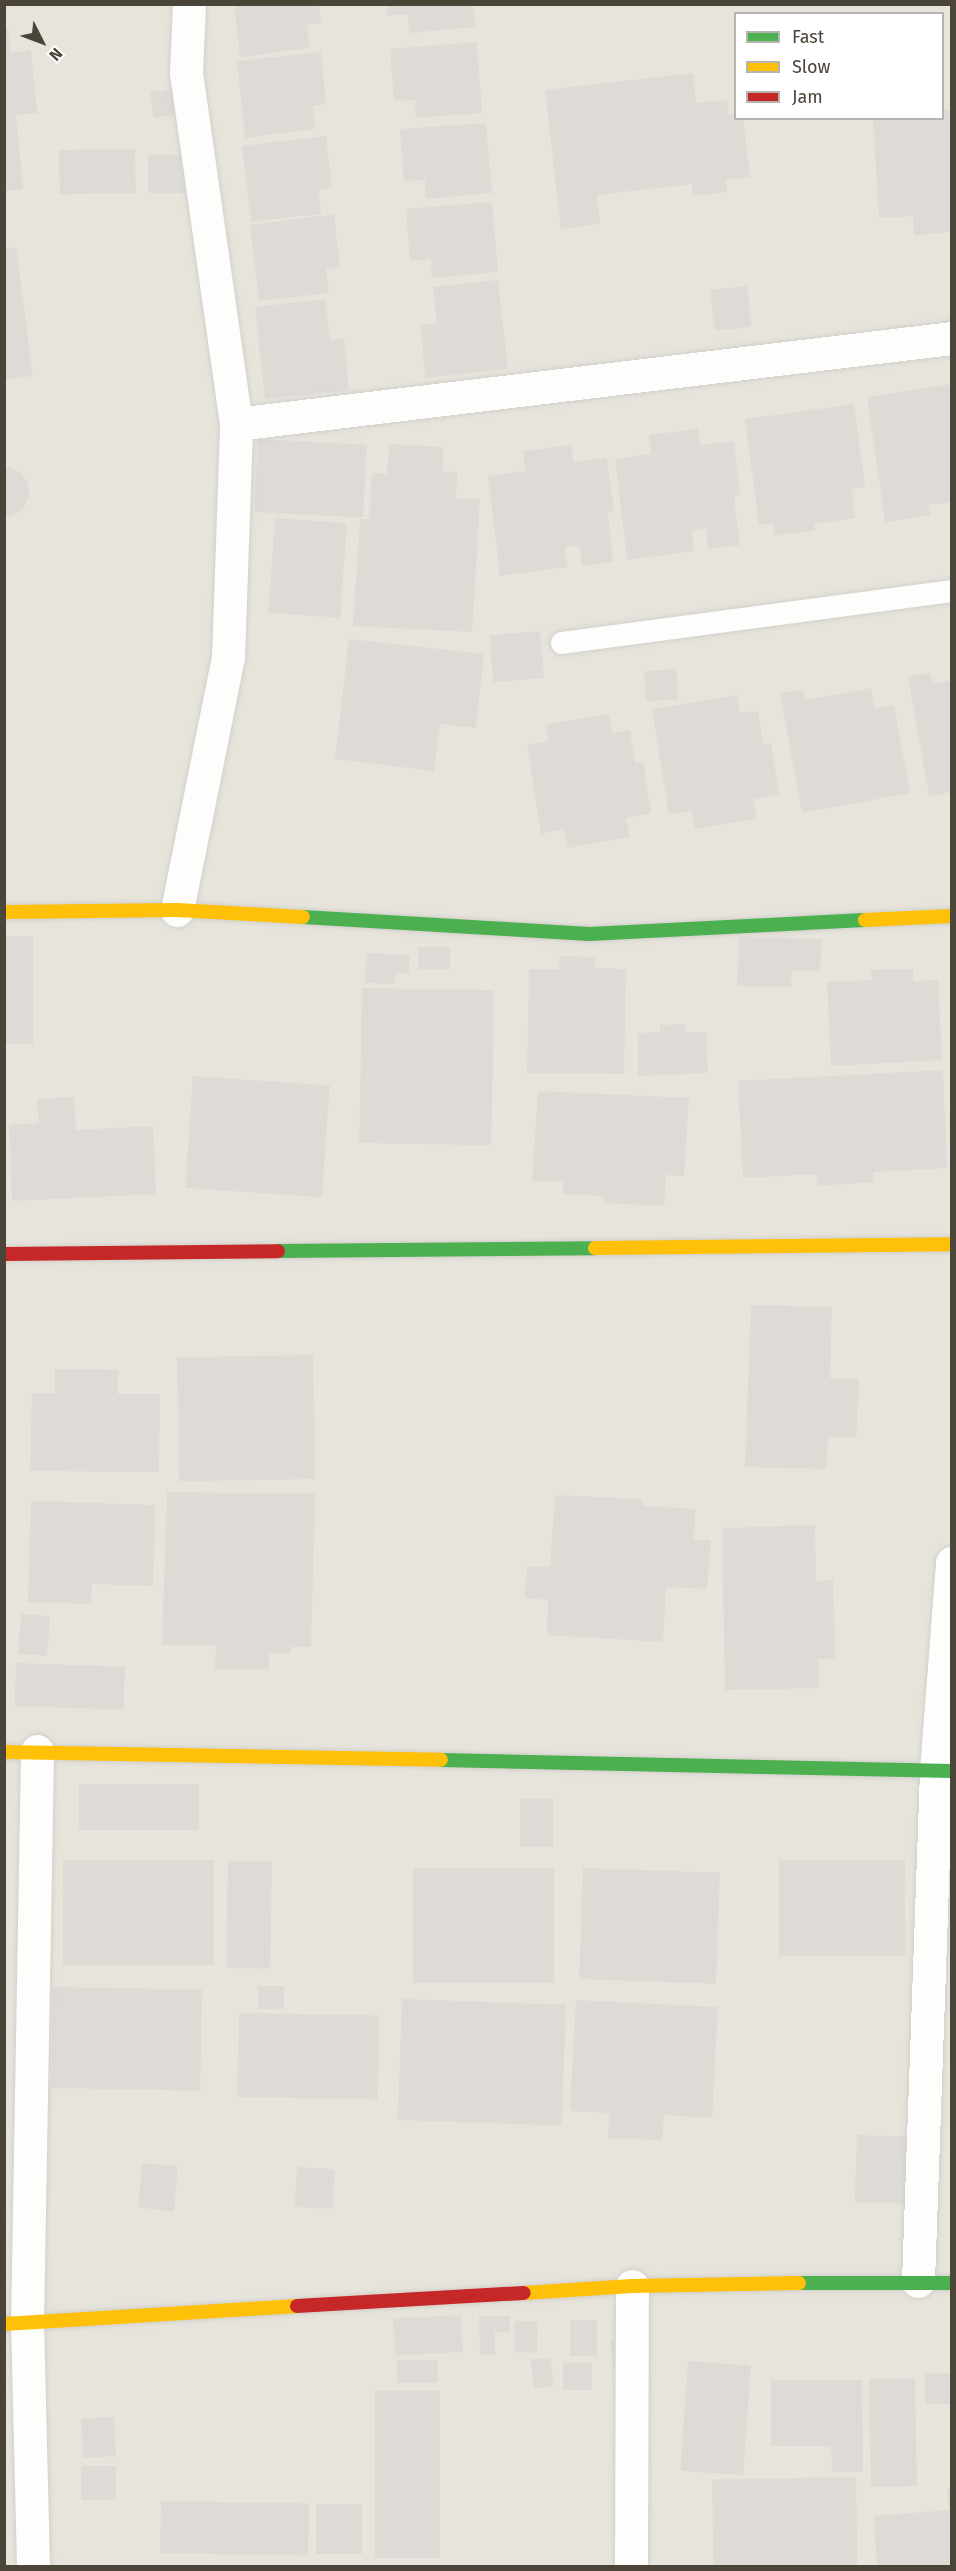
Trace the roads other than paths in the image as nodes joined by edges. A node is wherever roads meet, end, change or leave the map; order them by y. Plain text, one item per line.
1 (189, 4) edge
2 (951, 338) edge
3 (236, 424) junction
4 (951, 591) edge
5 (562, 643) dead end
6 (177, 910) junction
7 (4, 912) edge
8 (951, 916) edge
9 (951, 1244) edge
10 (4, 1254) edge
11 (951, 1563) edge
12 (37, 1750) junction
13 (4, 1752) edge
14 (944, 1771) edge
15 (918, 2281) junction
16 (951, 2283) edge
17 (632, 2286) junction
18 (16, 2324) edge
19 (33, 2566) edge
20 (631, 2566) edge

1 - 3 street
2 - 3 street
3 - 6 street
4 - 5 lane
6 - 7 street
6 - 8 street
9 - 10 street
11 - 14 street
12 - 13 street
12 - 14 street
12 - 18 street
14 - 15 street
15 - 16 street
15 - 17 street
17 - 18 street
17 - 20 street
18 - 19 street

